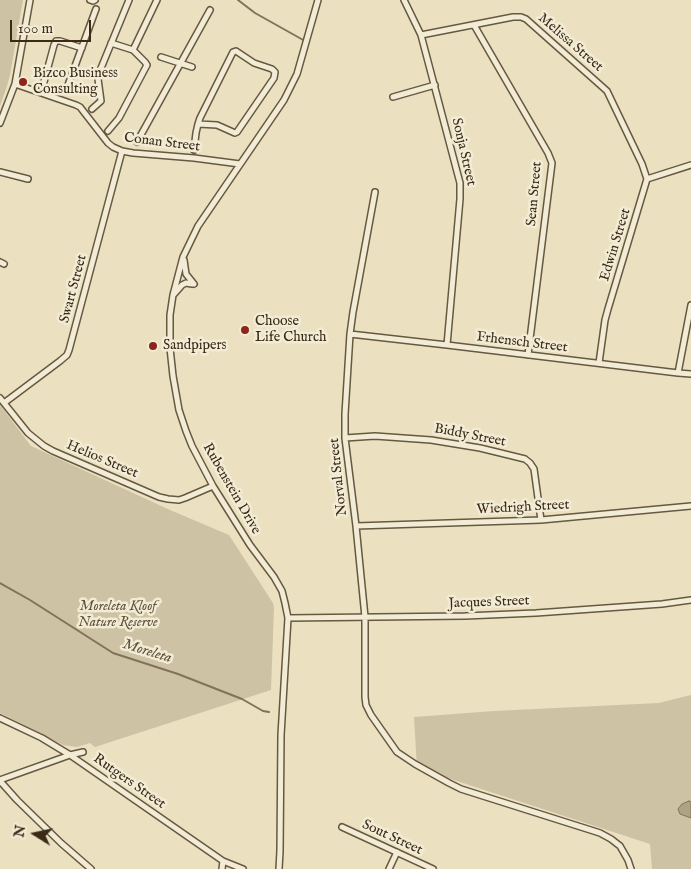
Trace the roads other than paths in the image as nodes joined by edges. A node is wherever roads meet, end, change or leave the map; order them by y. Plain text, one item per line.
1 (30, 0) edge
2 (90, 0) edge
3 (96, 0) edge
4 (129, 0) edge
5 (157, 0) edge
6 (318, 0) edge
7 (404, 0) edge
8 (96, 10) dead end
9 (210, 10) dead end
10 (474, 24) junction
11 (421, 34) junction
12 (112, 43) junction
13 (82, 48) junction
14 (133, 50) junction
15 (161, 57) dead end
16 (180, 63) junction
17 (192, 67) dead end
18 (15, 84) junction
19 (68, 85) dead end
20 (435, 85) junction
21 (41, 93) junction
22 (393, 97) dead end
23 (92, 110) dead end
24 (0, 123) edge
25 (198, 124) junction
26 (108, 131) dead end
27 (137, 142) dead end
28 (194, 150) dead end
29 (122, 151) junction
30 (240, 164) junction
31 (691, 164) edge
32 (0, 172) edge
33 (28, 179) dead end
34 (646, 179) junction
35 (375, 192) dead end
36 (184, 257) junction
37 (173, 295) junction
38 (691, 305) edge
39 (350, 334) junction
40 (447, 345) junction
41 (528, 356) junction
42 (599, 363) junction
43 (678, 373) junction
44 (691, 374) edge
45 (2, 400) edge
46 (346, 438) junction
47 (213, 486) junction
48 (691, 506) edge
49 (540, 520) junction
50 (356, 526) junction
51 (691, 600) edge
52 (365, 617) junction
53 (288, 618) junction
54 (0, 718) edge
55 (83, 752) dead end
56 (70, 755) junction
57 (0, 780) edge
58 (342, 827) dead end
59 (397, 852) junction
60 (223, 861) junction
61 (91, 869) edge
62 (222, 869) edge
63 (243, 869) edge
64 (279, 869) edge
65 (389, 869) edge
66 (433, 869) edge
67 (631, 869) edge

1 - 18 street
2 - 3 street
4 - 12 street
5 - 14 street
6 - 30 street, Rubenstein Drive
7 - 11 street, Sonja Street
8 - 13 street
9 - 16 street
10 - 11 street, Melissa Street
10 - 34 street, Melissa Street
10 - 41 street, Sean Street
11 - 20 street, Sonja Street
12 - 14 street
12 - 23 street
13 - 19 street
13 - 21 street
14 - 26 street
15 - 16 street
16 - 17 street
16 - 27 street
18 - 21 street, Conan Street
18 - 24 street
20 - 22 street
20 - 40 street, Sonja Street
21 - 29 street, Conan Street
25 - 25 street
25 - 28 street
29 - 30 street, Conan Street
29 - 45 street, Swart Street
30 - 36 street, Rubenstein Drive
31 - 34 street
32 - 33 street
34 - 42 street, Edwin Street
35 - 39 street, Norval Street
36 - 37 street, Rubenstein Drive
36 - 37 street
37 - 47 street, Rubenstein Drive
38 - 43 street
39 - 40 street, Frhensch Street
39 - 46 street, Norval Street
40 - 41 street, Frhensch Street
41 - 42 street, Frhensch Street
42 - 43 street, Frhensch Street
43 - 44 street, Frhensch Street
45 - 47 street, Helios Street
46 - 49 street, Biddy Street
46 - 50 street, Norval Street
47 - 53 street, Rubenstein Drive
48 - 49 street, Wiedrigh Street
49 - 50 street, Wiedrigh Street
50 - 52 street, Norval Street
51 - 52 street, Jacques Street
52 - 53 street, Jacques Street
52 - 67 street, Norval Street
53 - 64 street, Rubenstein Drive
54 - 56 street, Rutgers Street
55 - 56 street
56 - 57 street
56 - 60 street, Rutgers Street
57 - 61 street
58 - 59 street, Sout Street
59 - 65 street
59 - 66 street, Sout Street
60 - 62 street
60 - 63 street, Rutgers Street

